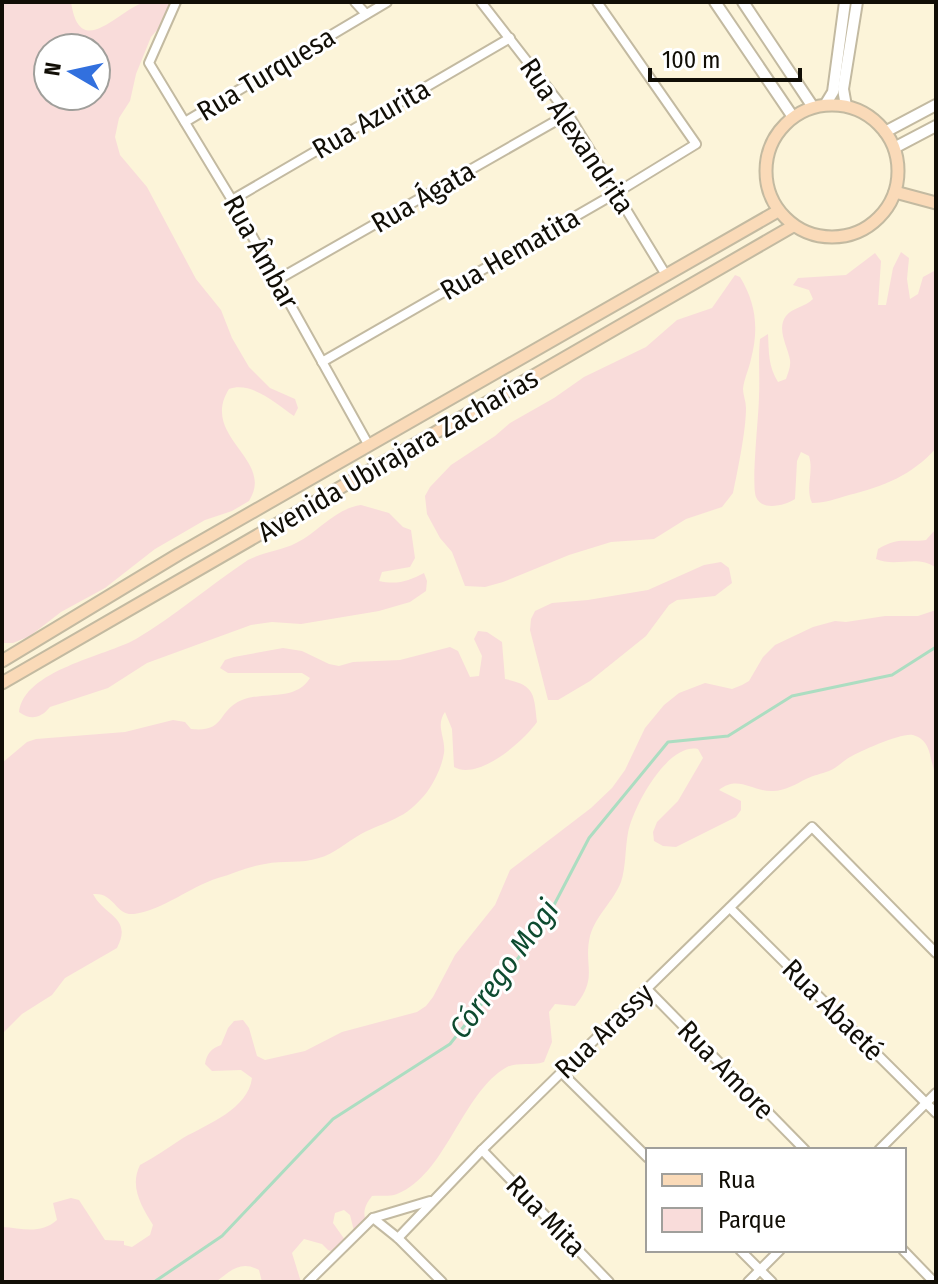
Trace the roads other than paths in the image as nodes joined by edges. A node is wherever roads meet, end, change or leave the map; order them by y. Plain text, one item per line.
1 (176, 2) edge
2 (355, 2) edge
3 (387, 2) edge
4 (481, 2) edge
5 (597, 2) edge
6 (715, 2) edge
7 (743, 2) edge
8 (845, 2) edge
9 (857, 2) edge
10 (366, 14) junction
11 (510, 38) junction
12 (936, 105) edge
13 (819, 106) junction
14 (846, 106) junction
15 (568, 114) junction
16 (793, 117) junction
17 (185, 122) junction
18 (936, 126) edge
19 (885, 132) junction
20 (894, 148) junction
21 (895, 192) junction
22 (616, 193) junction
23 (232, 200) junction
24 (936, 203) edge
25 (778, 211) junction
26 (793, 226) junction
27 (666, 275) junction
28 (277, 280) junction
29 (322, 362) junction
30 (368, 444) junction
31 (2, 661) edge
32 (2, 683) edge
33 (730, 908) junction
34 (936, 953) edge
35 (647, 989) junction
36 (562, 1073) junction
37 (936, 1093) edge
38 (926, 1103) junction
39 (936, 1113) edge
40 (803, 1148) edge
41 (881, 1148) edge
42 (482, 1150) junction
43 (646, 1156) edge
44 (433, 1200) junction
45 (373, 1218) junction
46 (398, 1238) junction
47 (742, 1252) edge
48 (778, 1252) edge
49 (905, 1252) edge
50 (760, 1270) junction
51 (308, 1282) edge
52 (441, 1282) edge
53 (609, 1282) edge
54 (748, 1282) edge
55 (772, 1282) edge
56 (934, 1282) edge

1 - 17 street, Rua Âmbar
2 - 10 street
3 - 10 street, Rua Turquesa
4 - 11 street, Rua Alexandrita
5 - 22 street, Rua Hematita
6 - 16 street
7 - 13 street
8 - 13 street
9 - 14 street
10 - 17 street, Rua Turquesa
11 - 15 street, Rua Alexandrita
11 - 23 street, Rua Azurita
12 - 19 street
13 - 14 main road
13 - 16 main road
14 - 19 main road
15 - 22 street, Rua Alexandrita
15 - 28 street, Rua Ágata
16 - 25 main road
17 - 23 street, Rua Âmbar
18 - 20 street
19 - 20 main road
20 - 21 main road
21 - 24 main road
21 - 26 main road
22 - 27 street, Rua Alexandrita
22 - 29 street, Rua Hematita
23 - 28 street, Rua Âmbar
25 - 26 main road
25 - 27 main road, Avenida Ubirajara Zacharias
26 - 32 main road, Avenida Ubirajara Zacharias
27 - 30 main road, Avenida Ubirajara Zacharias
28 - 29 street, Rua Âmbar
29 - 30 street, Rua Âmbar
30 - 31 main road, Avenida Ubirajara Zacharias
33 - 34 street, Rua Arassy
33 - 35 street, Rua Arassy
33 - 38 street, Rua Abaeté
35 - 36 street, Rua Arassy
35 - 40 street, Rua Amore
36 - 42 street, Rua Arassy
36 - 43 street
37 - 38 street
38 - 39 street, Rua Abaeté
38 - 41 street
42 - 44 street, Rua Arassy
42 - 53 street, Rua Mita
44 - 45 street
44 - 46 street, Rua Arassy
45 - 46 street
45 - 51 street
46 - 52 street
47 - 50 street
48 - 50 street
49 - 56 street
50 - 54 street
50 - 55 street

